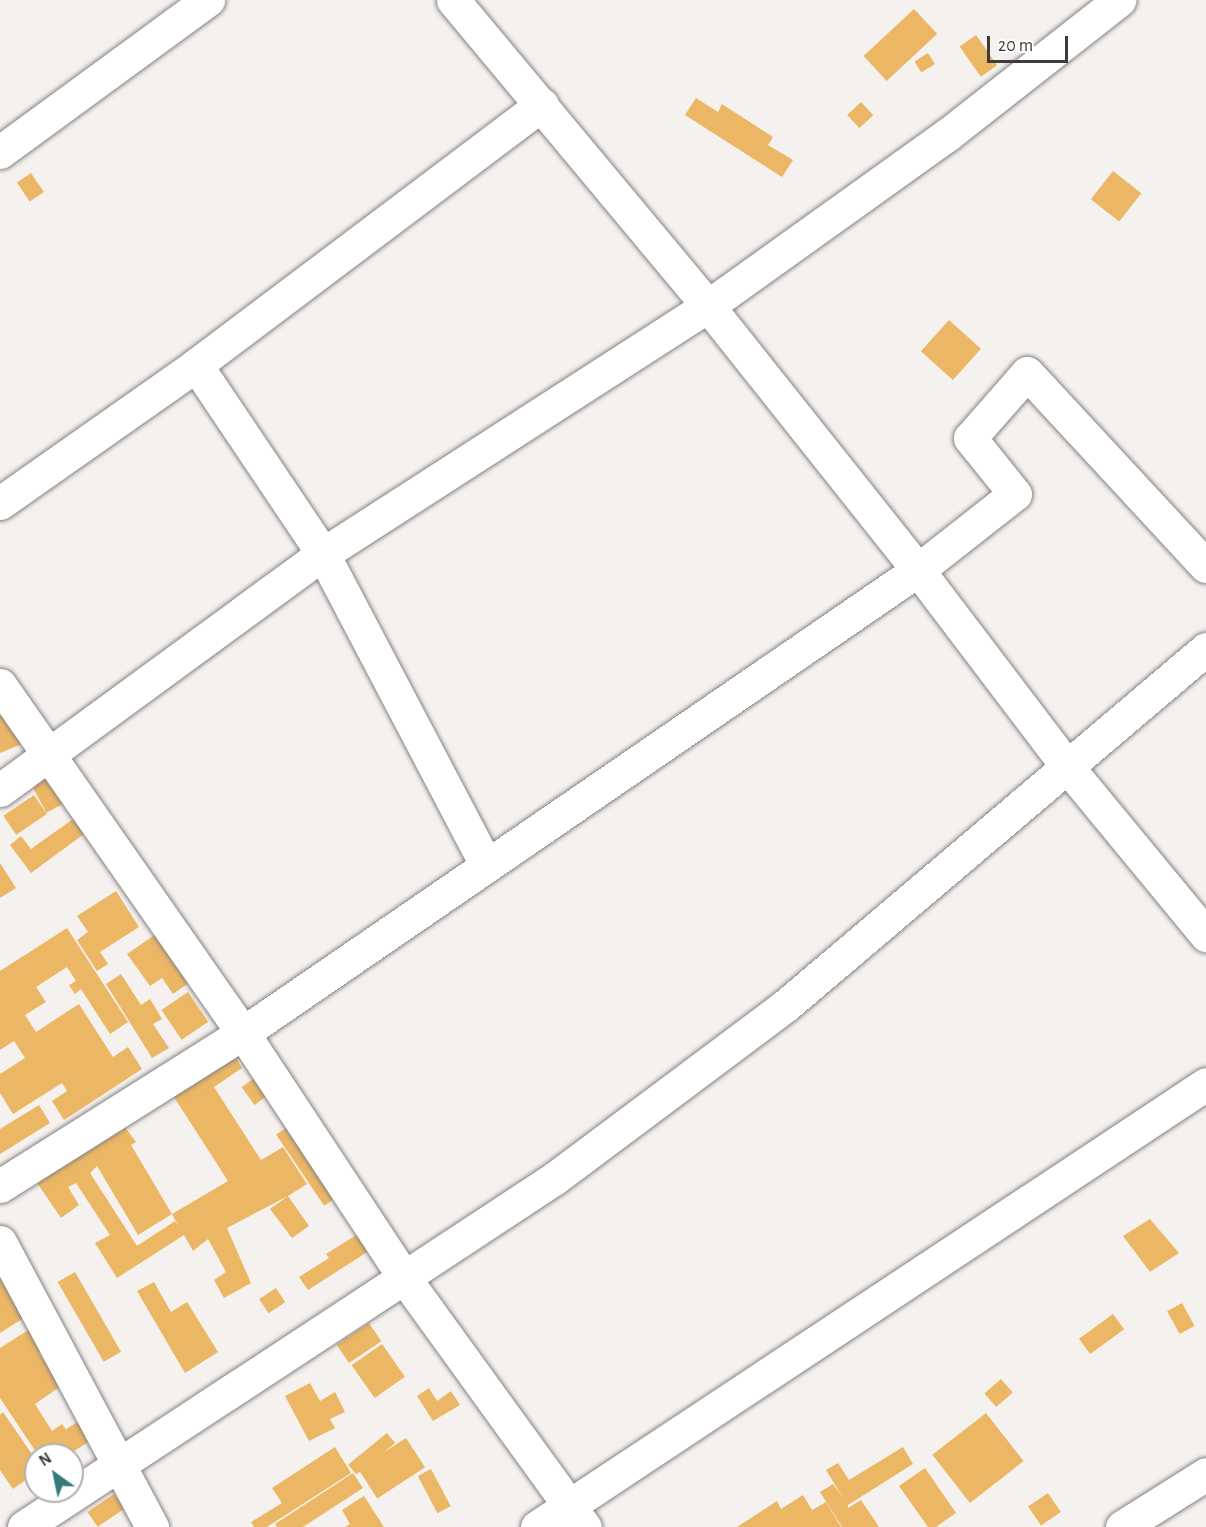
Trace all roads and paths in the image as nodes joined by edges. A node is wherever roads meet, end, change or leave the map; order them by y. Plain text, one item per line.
1 (208, 0) edge
2 (453, 0) edge
3 (1119, 0) edge
4 (542, 104) junction
5 (0, 152) edge
6 (708, 306) junction
7 (196, 365) junction
8 (0, 502) edge
9 (323, 554) junction
10 (1206, 566) edge
11 (918, 570) junction
12 (1206, 649) edge
13 (0, 685) edge
14 (50, 756) junction
15 (1065, 764) junction
16 (0, 790) edge
17 (486, 865) junction
18 (1206, 935) edge
19 (243, 1033) junction
20 (1206, 1084) edge
21 (0, 1186) edge
22 (0, 1242) edge
23 (403, 1276) junction
24 (120, 1464) junction
25 (1206, 1474) edge
26 (578, 1516) edge
27 (24, 1527) edge
28 (152, 1527) edge
29 (537, 1527) edge
30 (1122, 1527) edge

1 - 5 street
2 - 4 street
3 - 6 street
4 - 6 street
4 - 7 street
6 - 9 street
6 - 11 street
7 - 8 street
7 - 9 street
9 - 14 street
9 - 17 street
10 - 11 street
11 - 15 street
11 - 17 street
12 - 15 street
13 - 14 street
14 - 16 street
14 - 19 street
15 - 18 street
15 - 23 street
17 - 19 street
19 - 21 street
19 - 23 street
20 - 26 street
22 - 24 street
23 - 24 street
23 - 26 street
24 - 27 street
24 - 28 street
25 - 30 street
26 - 29 street

